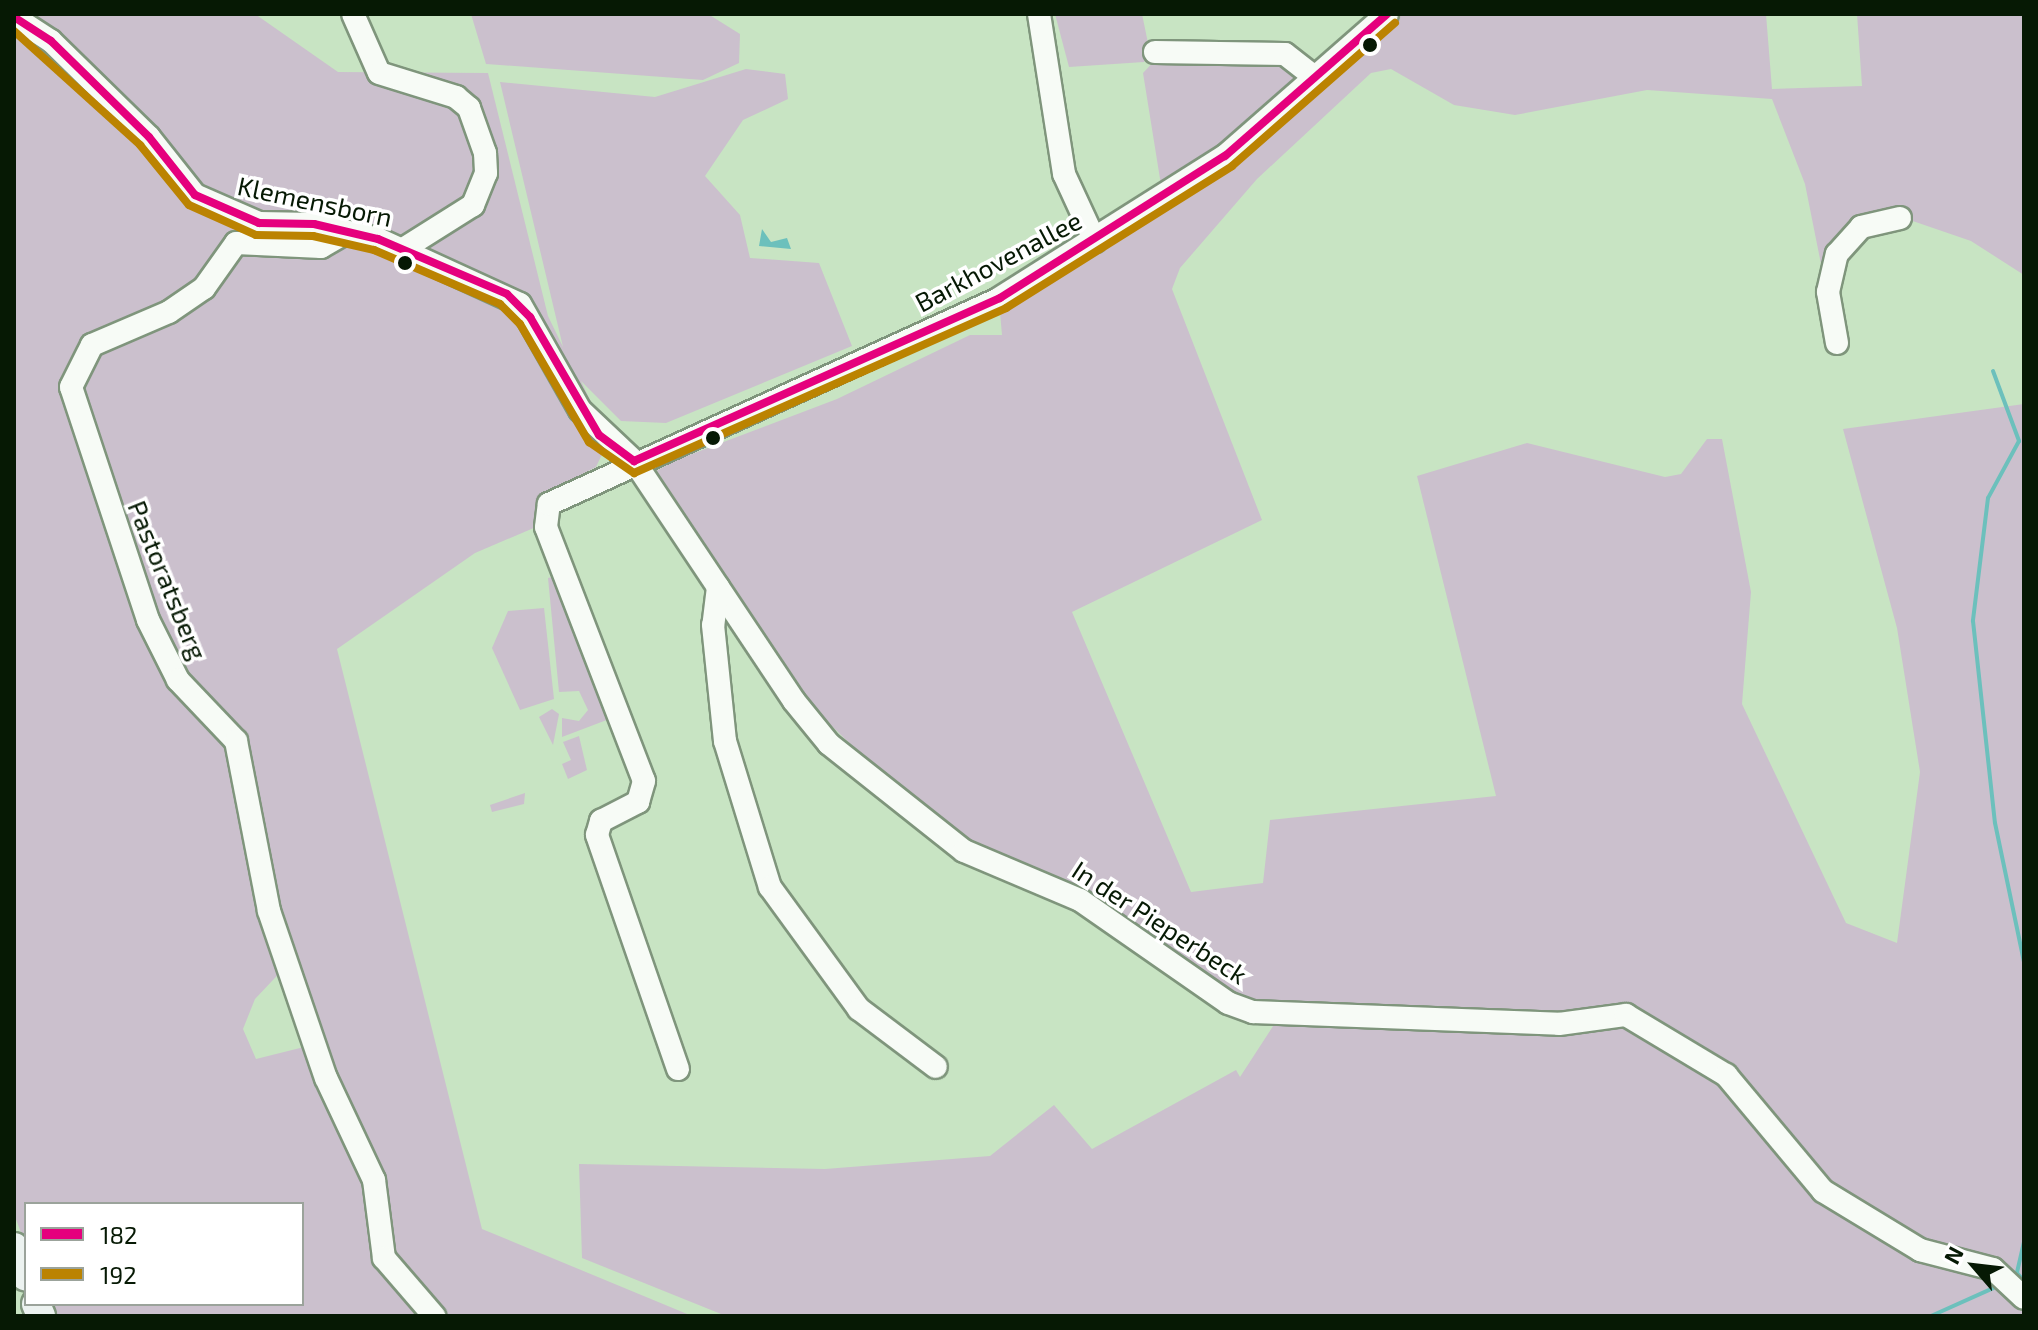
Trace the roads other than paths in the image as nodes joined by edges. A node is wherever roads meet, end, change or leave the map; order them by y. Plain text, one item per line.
1 (353, 14) edge
2 (1039, 14) edge
3 (1387, 14) edge
4 (14, 17) edge
5 (1155, 52) dead end
6 (1314, 77) junction
7 (1900, 218) dead end
8 (347, 232) junction
9 (1095, 241) junction
10 (403, 249) junction
11 (1837, 343) dead end
12 (634, 461) junction
13 (718, 587) junction
14 (936, 1067) dead end
15 (678, 1069) dead end
16 (14, 1247) edge
17 (24, 1272) edge
18 (2024, 1298) edge
19 (434, 1316) edge

1 - 10 street
2 - 9 street
3 - 6 street, Barkhovenallee
4 - 8 street, Klemensborn
5 - 6 street
6 - 9 street, Barkhovenallee
7 - 11 street
8 - 10 street, Klemensborn
8 - 19 street, Pastoratsberg
9 - 12 street, Barkhovenallee
10 - 12 street, Klemensborn
12 - 13 street, In der Pieperbeck
12 - 15 street, Barkhovenallee
13 - 14 street
13 - 18 street, In der Pieperbeck
16 - 17 main road

